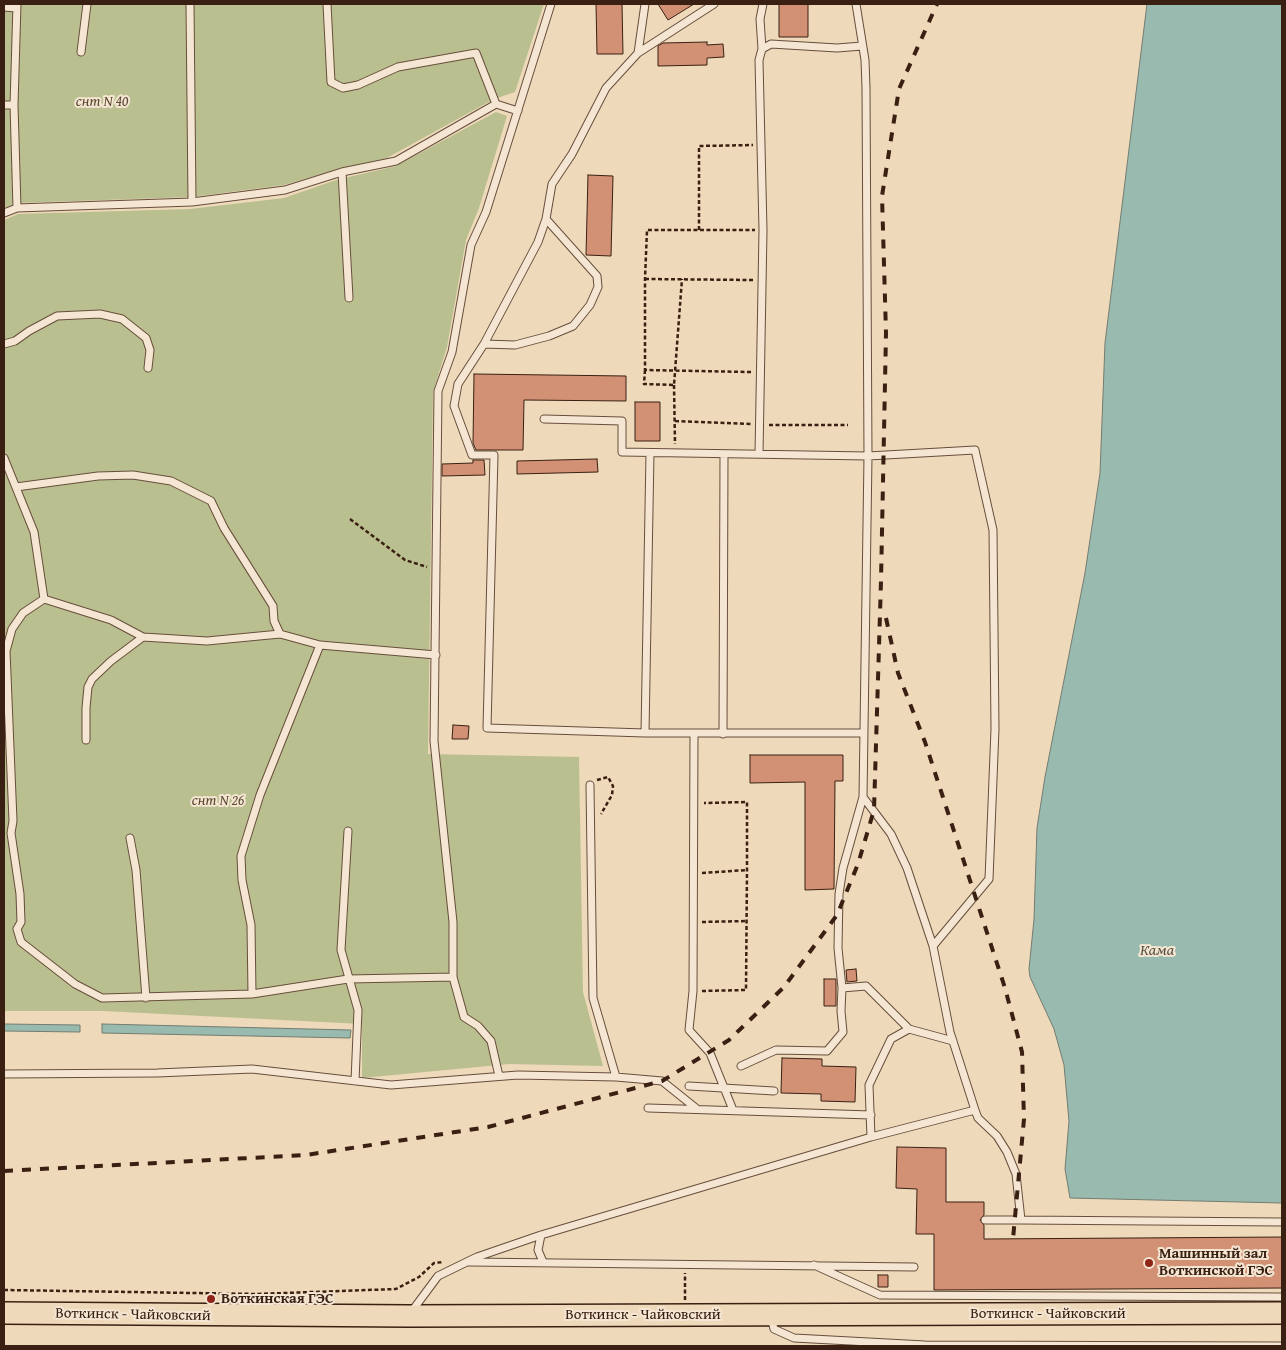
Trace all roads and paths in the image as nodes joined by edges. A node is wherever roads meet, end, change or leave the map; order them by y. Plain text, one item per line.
1 (87, 4) edge
2 (190, 4) edge
3 (327, 4) edge
4 (552, 4) edge
5 (645, 4) edge
6 (714, 4) edge
7 (763, 4) edge
8 (856, 4) edge
9 (17, 6) edge
10 (4, 7) edge
11 (862, 46) junction
12 (762, 49) junction
13 (81, 52) dead end
14 (638, 53) junction
15 (496, 104) junction
16 (14, 105) junction
17 (4, 106) edge
18 (518, 111) junction
19 (760, 145) junction
20 (342, 172) junction
21 (192, 202) junction
22 (17, 208) junction
23 (4, 213) edge
24 (546, 219) junction
25 (699, 230) junction
26 (762, 230) junction
27 (645, 279) junction
28 (682, 279) junction
29 (762, 280) junction
30 (349, 298) dead end
31 (4, 344) edge
32 (484, 344) junction
33 (148, 368) dead end
34 (645, 370) junction
35 (675, 372) junction
36 (760, 372) junction
37 (674, 385) junction
38 (544, 419) dead end
39 (650, 453) junction
40 (675, 453) junction
41 (724, 454) junction
42 (759, 454) junction
43 (868, 456) junction
44 (4, 458) edge
45 (16, 487) junction
46 (350, 519) dead end
47 (436, 570) junction
48 (44, 599) junction
49 (280, 634) junction
50 (143, 637) junction
51 (320, 645) junction
52 (436, 655) junction
53 (645, 733) junction
54 (864, 733) junction
55 (694, 734) junction
56 (723, 734) junction
57 (86, 740) dead end
58 (590, 785) joint
59 (863, 797) junction
60 (693, 803) junction
61 (592, 826) junction
62 (348, 831) dead end
63 (130, 838) dead end
64 (747, 870) junction
65 (693, 873) junction
66 (746, 921) junction
67 (693, 922) junction
68 (933, 946) junction
69 (453, 977) junction
70 (348, 979) junction
71 (842, 988) junction
72 (693, 991) junction
73 (252, 994) junction
74 (146, 998) junction
75 (909, 1029) junction
76 (953, 1041) junction
77 (741, 1066) dead end
78 (4, 1074) edge
79 (499, 1076) junction
80 (616, 1077) junction
81 (355, 1081) junction
82 (689, 1086) dead end
83 (724, 1088) junction
84 (774, 1091) dead end
85 (648, 1108) dead end
86 (697, 1109) junction
87 (733, 1110) junction
88 (975, 1110) junction
89 (871, 1115) junction
90 (871, 1136) junction
91 (985, 1220) dead end
92 (1021, 1220) junction
93 (1282, 1222) edge
94 (541, 1235) junction
95 (467, 1262) junction
96 (543, 1262) junction
97 (685, 1264) junction
98 (814, 1265) junction
99 (914, 1267) dead end
100 (4, 1290) edge
101 (1282, 1297) edge
102 (4, 1313) edge
103 (685, 1314) junction
104 (770, 1314) junction
105 (1282, 1314) edge
106 (409, 1316) junction
107 (1282, 1346) edge

1 - 13 lane
2 - 21 lane
3 - 15 lane
4 - 18 lane
5 - 14 lane
6 - 14 lane
7 - 12 lane
8 - 11 lane
9 - 10 lane
9 - 16 lane
11 - 12 lane
11 - 43 lane
12 - 19 lane
14 - 24 lane
15 - 18 lane
15 - 20 lane
16 - 17 lane
16 - 22 lane
18 - 47 lane
19 - 25 path
19 - 26 lane
20 - 21 lane
20 - 30 lane
21 - 22 lane
22 - 23 lane
24 - 32 lane
24 - 32 lane
25 - 26 path
25 - 27 path
26 - 29 lane
27 - 28 path
27 - 34 path
28 - 29 path
28 - 35 path
29 - 36 lane
31 - 33 lane
32 - 53 lane
34 - 35 path
34 - 37 path
35 - 36 path
35 - 37 path
36 - 42 lane
37 - 40 path
38 - 39 lane
39 - 40 lane
39 - 53 lane
40 - 41 lane
41 - 42 lane
41 - 56 lane
42 - 43 lane
43 - 54 lane
43 - 68 lane
44 - 45 lane
45 - 48 lane
45 - 49 lane
46 - 47 path
47 - 52 lane
48 - 50 lane
48 - 74 lane
49 - 50 lane
49 - 51 lane
50 - 57 lane
51 - 52 lane
51 - 73 lane
52 - 69 lane
53 - 55 lane
54 - 56 lane
54 - 59 lane
55 - 56 lane
55 - 60 lane
58 - 61 lane
58 - 61 path
59 - 68 lane
59 - 71 lane
60 - 64 path
60 - 65 lane
61 - 80 lane
62 - 70 lane
63 - 74 lane
64 - 65 path
64 - 66 path
65 - 67 lane
66 - 67 path
66 - 72 path
67 - 72 lane
68 - 76 lane
69 - 70 lane
69 - 79 lane
70 - 73 lane
70 - 81 lane
71 - 75 lane
71 - 77 lane
72 - 83 lane
73 - 74 lane
75 - 76 lane
75 - 89 lane
76 - 88 lane
78 - 81 lane
79 - 80 lane
79 - 81 lane
80 - 86 lane
82 - 83 lane
83 - 84 lane
83 - 87 lane
85 - 86 lane
86 - 87 lane
87 - 89 lane
88 - 90 lane
88 - 92 lane
89 - 90 lane
90 - 94 lane
91 - 92 lane
92 - 93 lane
94 - 95 lane
94 - 96 lane
95 - 96 lane
95 - 100 path
95 - 106 lane
96 - 97 lane
97 - 98 lane
97 - 103 path
98 - 99 lane
98 - 101 lane
102 - 106 main road, Воткинск - Чайковский
103 - 104 main road, Воткинск - Чайковский
103 - 106 main road, Воткинск - Чайковский
104 - 105 main road, Воткинск - Чайковский
104 - 107 lane

